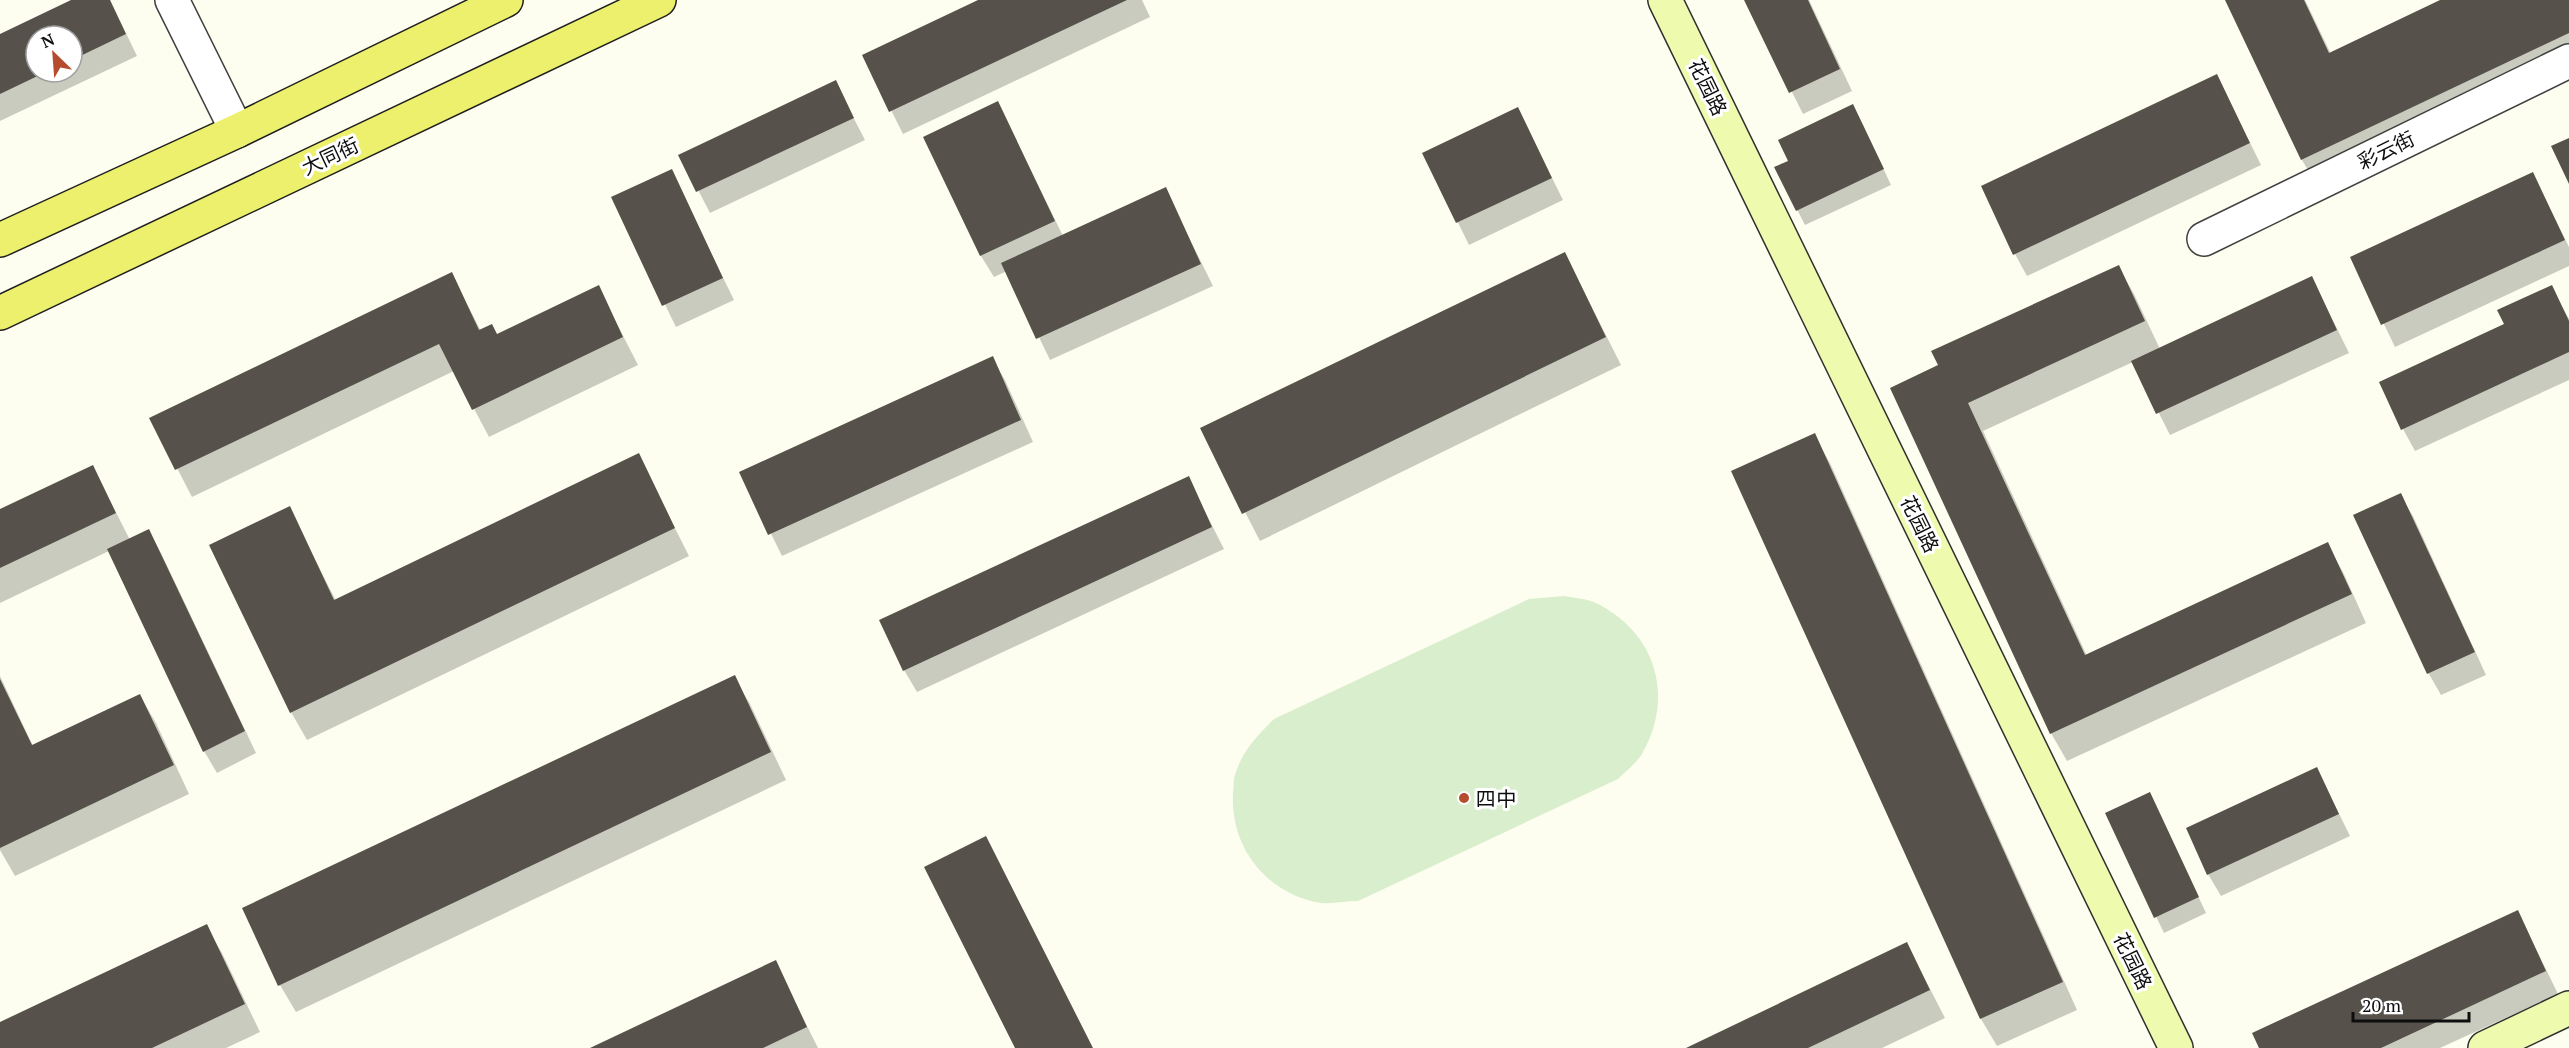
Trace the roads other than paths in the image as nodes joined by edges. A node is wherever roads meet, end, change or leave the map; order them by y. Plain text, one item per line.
1 (172, 0) edge
2 (506, 0) edge
3 (659, 0) edge
4 (1665, 0) edge
5 (2569, 61) edge
6 (237, 131) junction
7 (2204, 239) dead end
8 (0, 240) edge
9 (0, 313) edge
10 (2569, 1008) edge
11 (2176, 1048) edge
12 (2485, 1048) edge

1 - 6 street
2 - 6 main road
3 - 9 main road, 大同街
4 - 11 street, 花园路
5 - 7 street, 彩云街
6 - 8 main road
10 - 12 street

